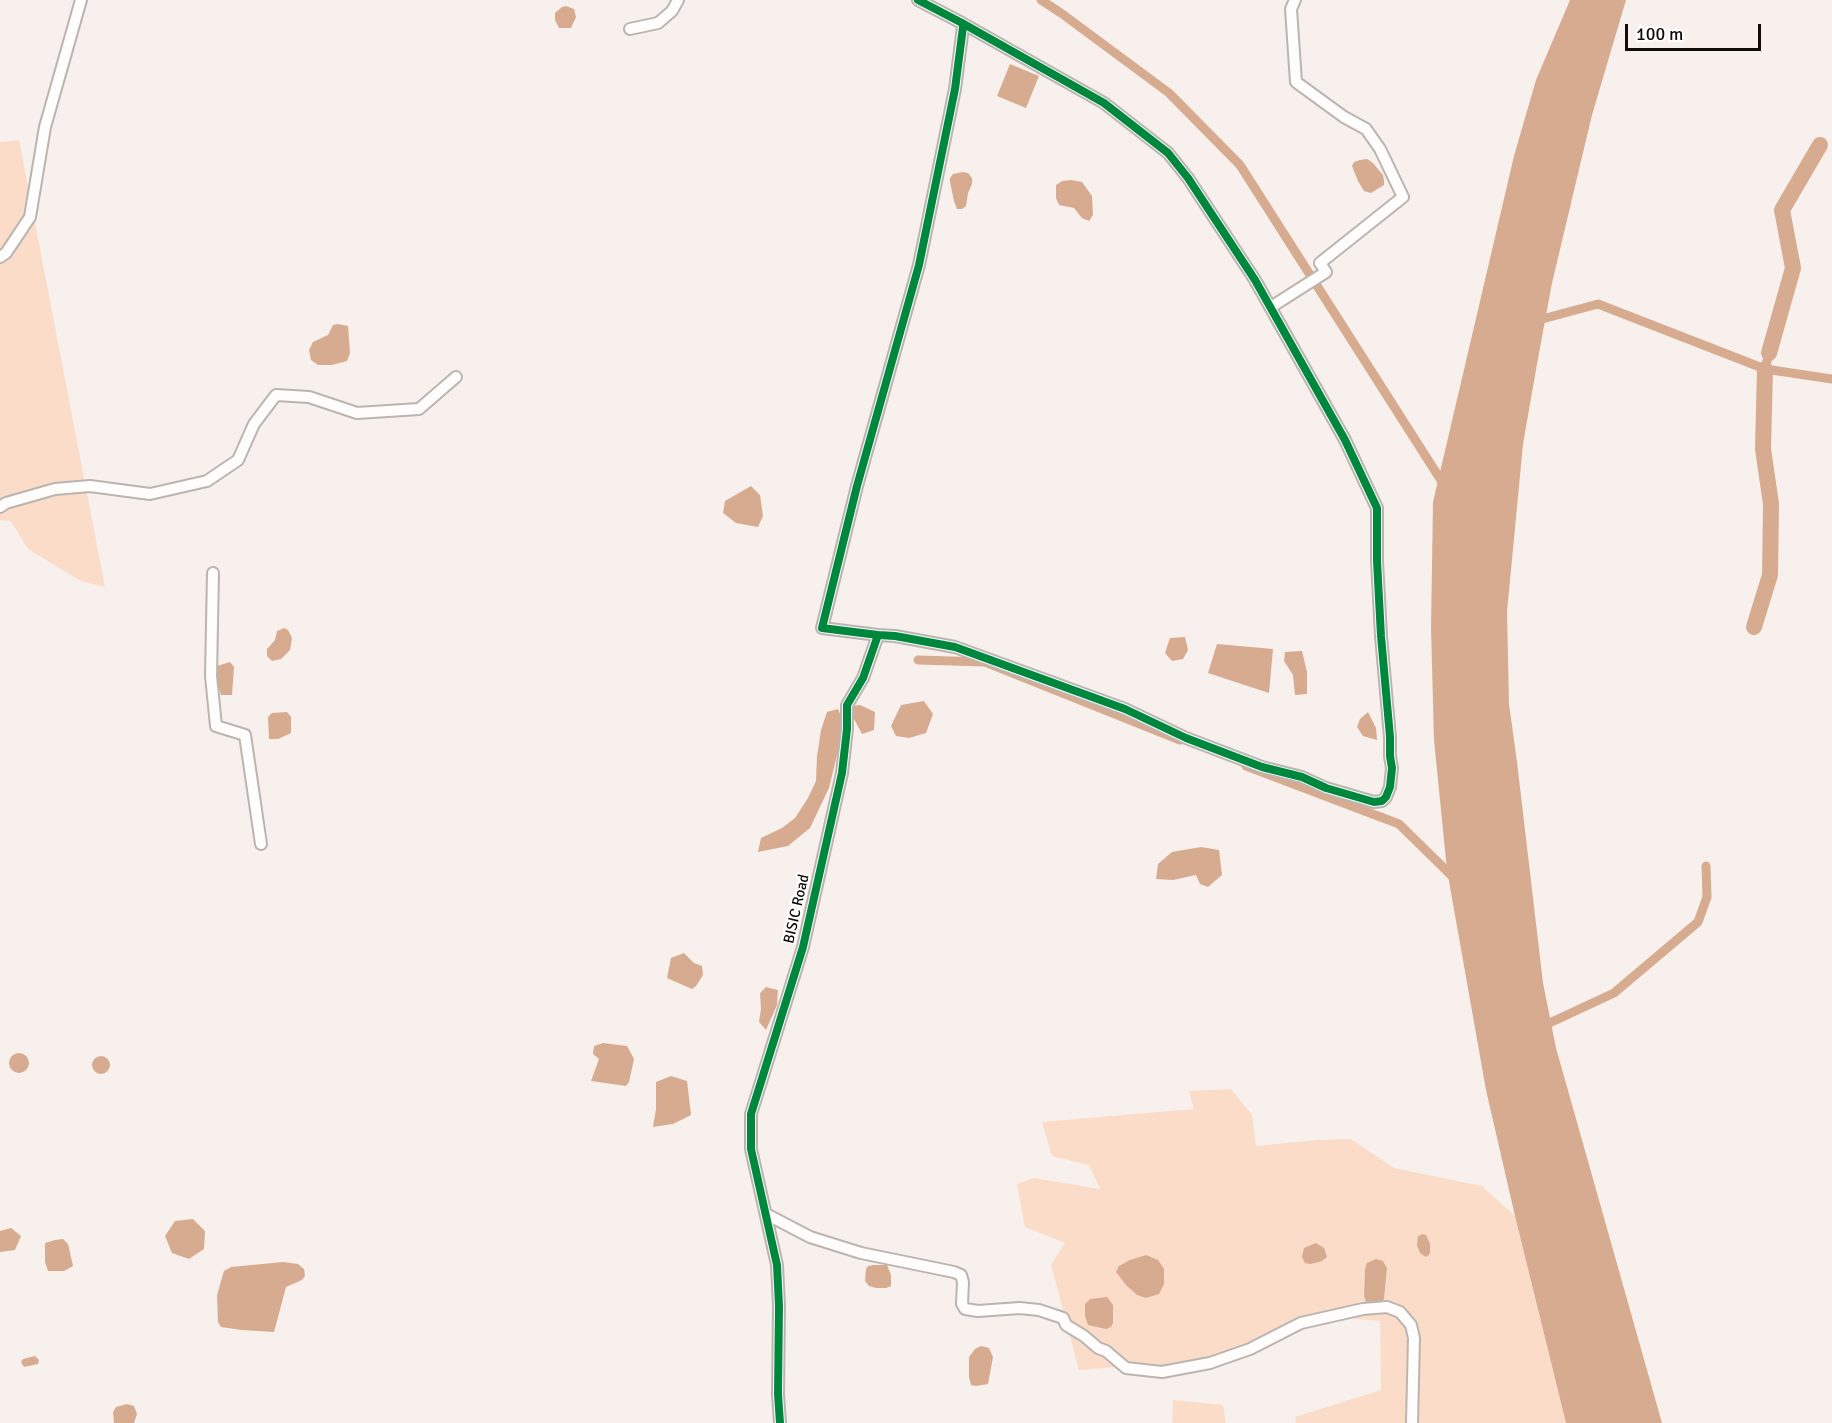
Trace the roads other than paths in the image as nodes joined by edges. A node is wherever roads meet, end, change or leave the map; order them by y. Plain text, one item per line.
1 (81, 0) edge
2 (678, 0) edge
3 (918, 0) edge
4 (1295, 0) edge
5 (962, 23) junction
6 (630, 29) dead end
7 (0, 257) edge
8 (1271, 307) junction
9 (456, 377) dead end
10 (0, 507) edge
11 (213, 573) dead end
12 (878, 635) junction
13 (261, 844) dead end
14 (766, 1214) junction
15 (780, 1423) edge
16 (1412, 1423) edge

1 - 7 street
2 - 6 street
3 - 5 street
4 - 8 street
5 - 8 street
5 - 12 street
8 - 12 street
9 - 10 street
11 - 13 street
12 - 14 street, BISIC Road
14 - 15 street, BISIC Road
14 - 16 street

